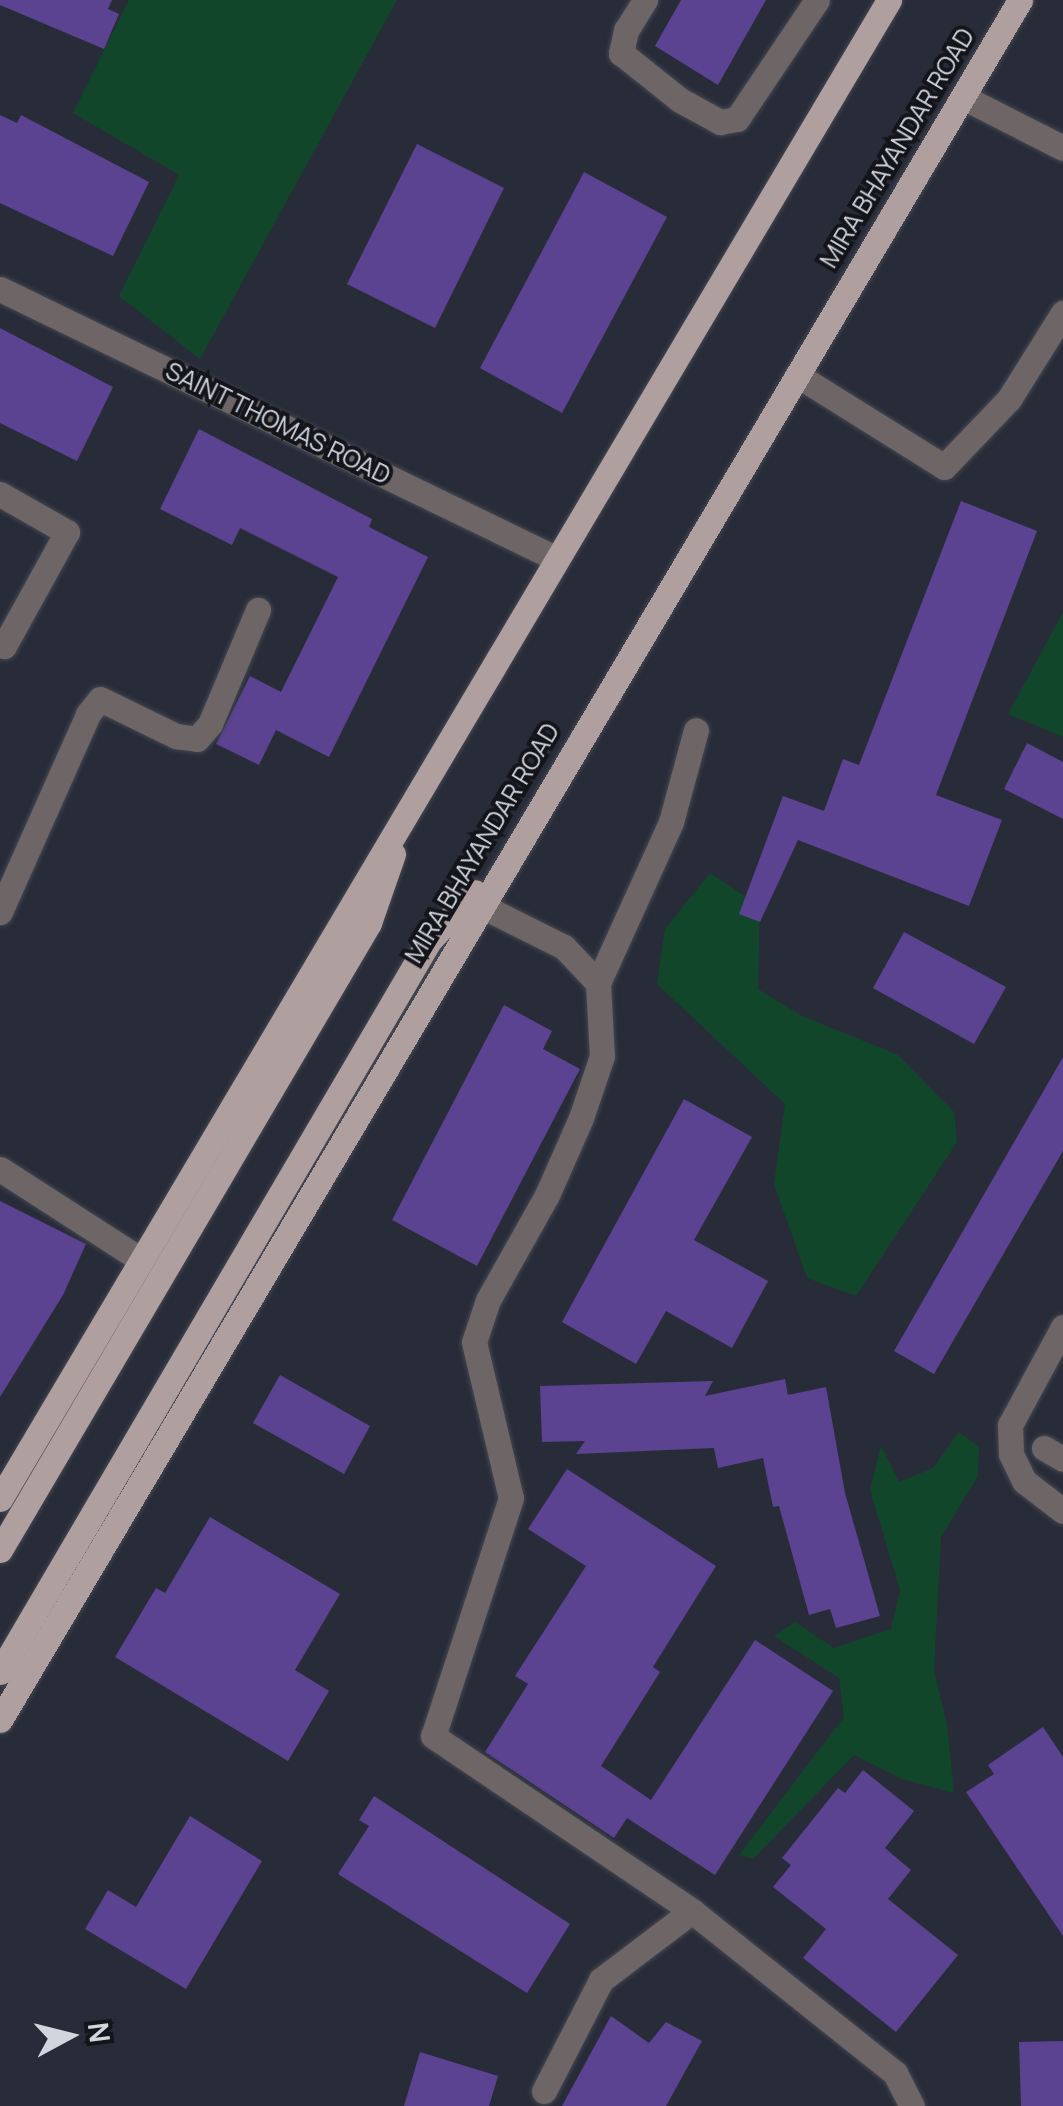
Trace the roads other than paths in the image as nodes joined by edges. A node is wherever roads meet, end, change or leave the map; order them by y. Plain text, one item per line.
1 (645, 0) edge
2 (817, 0) edge
3 (889, 0) edge
4 (1020, 0) edge
5 (963, 96) junction
6 (1063, 148) edge
7 (0, 289) edge
8 (1062, 316) edge
9 (797, 375) junction
10 (0, 494) edge
11 (555, 558) junction
12 (258, 610) dead end
13 (0, 644) edge
14 (696, 730) dead end
15 (411, 802) junction
16 (508, 857) junction
17 (480, 904) junction
18 (0, 912) edge
19 (598, 982) junction
20 (0, 1169) edge
21 (141, 1260) junction
22 (1063, 1327) edge
23 (0, 1500) edge
24 (1063, 1510) edge
25 (0, 1550) edge
26 (0, 1672) edge
27 (0, 1720) edge
28 (692, 1911) junction
29 (544, 2091) dead end
30 (912, 2106) edge

1 - 2 street
3 - 11 main road
4 - 5 main road, MIRA BHAYANDAR ROAD
5 - 6 street
5 - 9 main road, MIRA BHAYANDAR ROAD
7 - 11 street, SAINT THOMAS ROAD
8 - 9 street
9 - 16 main road, MIRA BHAYANDAR ROAD
10 - 13 street
11 - 15 main road
12 - 18 street
14 - 19 street
15 - 21 main road
15 - 25 main road
16 - 17 main road, MIRA BHAYANDAR ROAD
16 - 26 main road
17 - 19 street
17 - 27 main road, MIRA BHAYANDAR ROAD
19 - 28 street
20 - 21 street
21 - 23 main road
22 - 24 street
28 - 29 street
28 - 30 street

